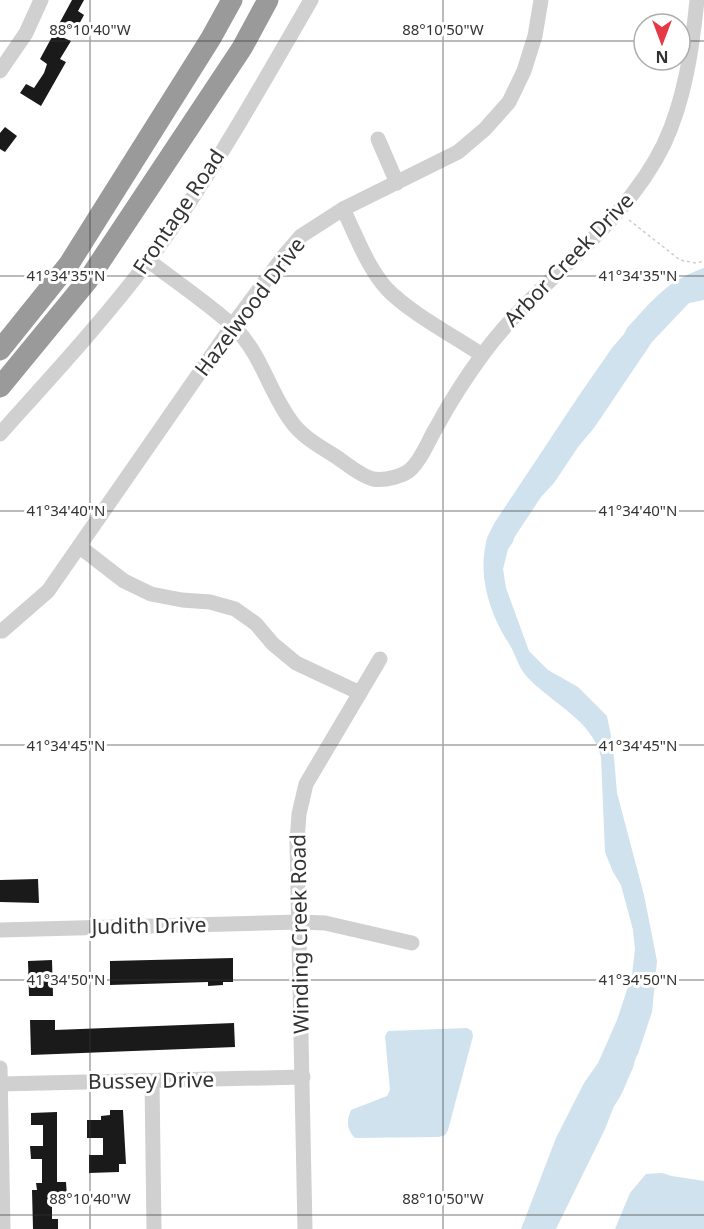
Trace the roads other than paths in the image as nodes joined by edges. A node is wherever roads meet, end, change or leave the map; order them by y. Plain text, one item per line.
1 (41, 0) edge
2 (232, 0) edge
3 (268, 0) edge
4 (311, 0) edge
5 (541, 0) edge
6 (697, 0) edge
7 (0, 71) edge
8 (378, 139) dead end
9 (397, 183) junction
10 (343, 208) junction
11 (148, 261) junction
12 (232, 326) junction
13 (0, 350) edge
14 (482, 355) junction
15 (0, 387) edge
16 (0, 434) edge
17 (80, 547) junction
18 (2, 631) dead end
19 (380, 659) dead end
20 (360, 693) junction
21 (299, 922) junction
22 (0, 930) edge
23 (412, 943) dead end
24 (0, 1068) edge
25 (303, 1077) junction
26 (152, 1081) junction
27 (0, 1084) edge
28 (3, 1229) edge
29 (154, 1229) edge
30 (305, 1229) edge

1 - 7 street
2 - 13 highway
3 - 15 highway
4 - 11 street, Frontage Road
5 - 9 street, Hazelwood Drive
6 - 14 street, Arbor Creek Drive
8 - 9 street
9 - 10 street, Hazelwood Drive
10 - 12 street, Hazelwood Drive
10 - 14 street
11 - 12 street, Arbor Creek Drive
11 - 16 street, Frontage Road
12 - 14 street, Arbor Creek Drive
12 - 17 street, Hazelwood Drive
17 - 18 street, Hazelwood Drive
17 - 20 street
19 - 20 street, Winding Creek Road
20 - 21 street, Winding Creek Road
21 - 22 street, Judith Drive
21 - 23 street, Judith Drive
21 - 25 street, Winding Creek Road
24 - 27 street
25 - 26 street, Bussey Drive
25 - 30 street, Winding Creek Road
26 - 27 street, Bussey Drive
26 - 29 street
27 - 28 street

